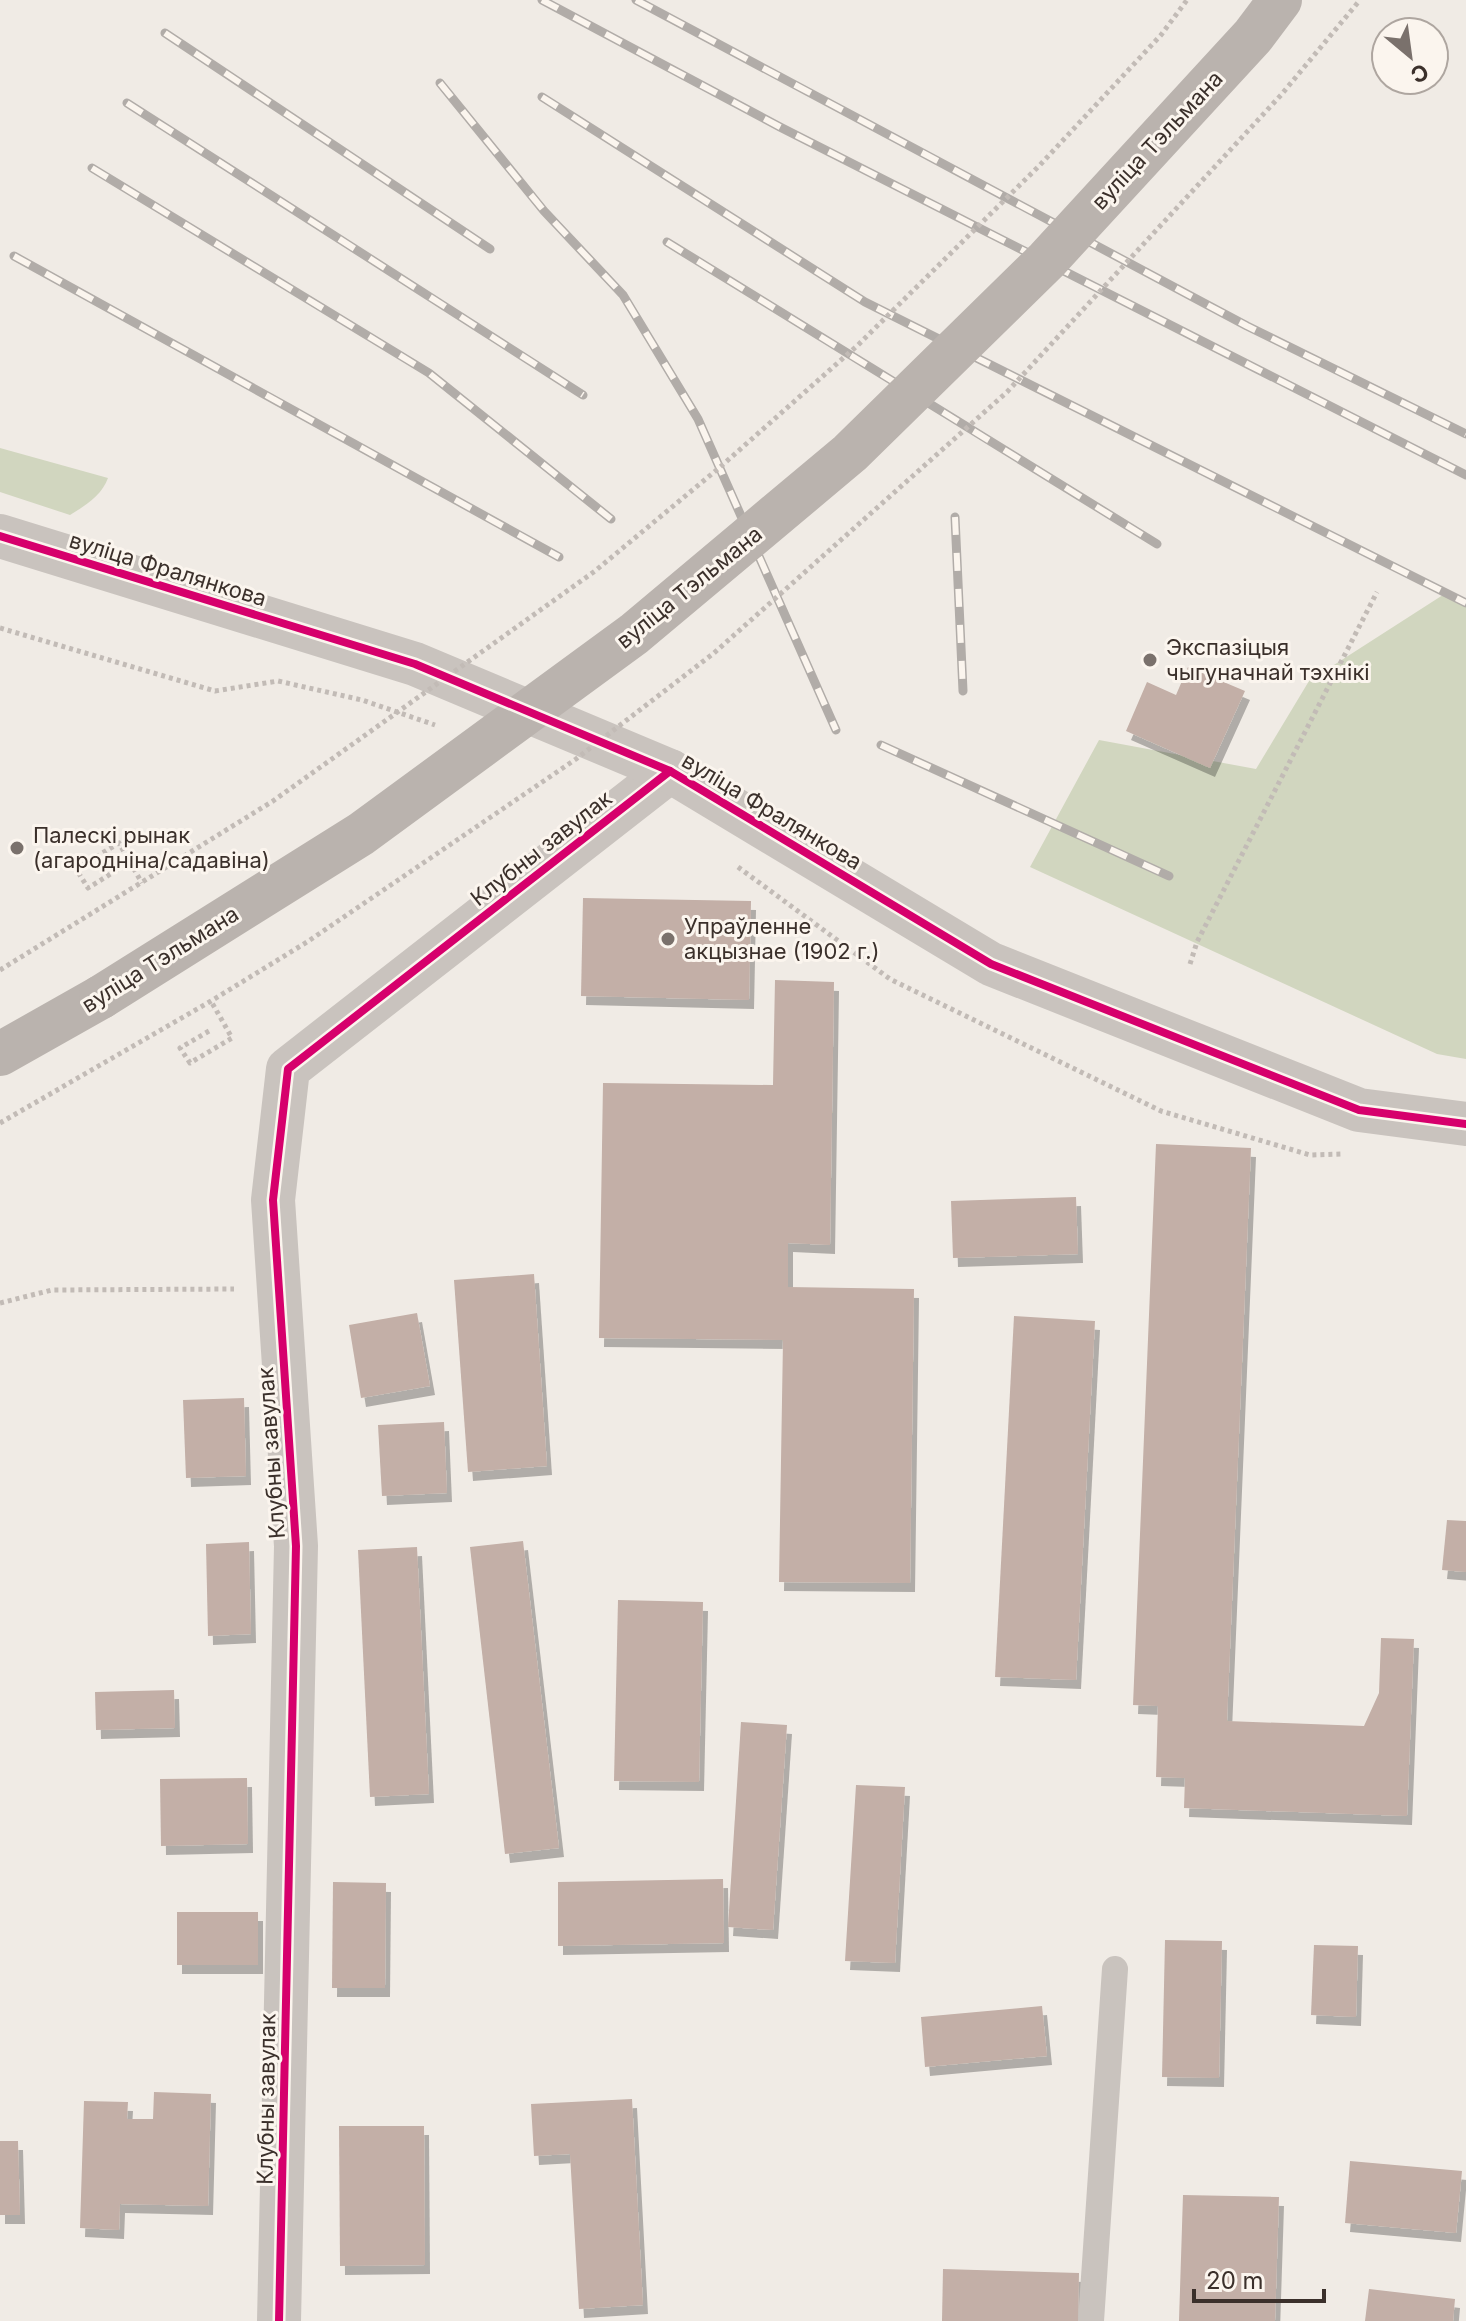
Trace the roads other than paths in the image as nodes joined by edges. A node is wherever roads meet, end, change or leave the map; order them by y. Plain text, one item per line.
1 (1280, 0) edge
2 (0, 536) edge
3 (670, 771) junction
4 (0, 1054) edge
5 (1466, 1124) edge
6 (1115, 1969) dead end
7 (279, 2321) edge
8 (1091, 2321) edge

1 - 4 main road, вуліца Тэльмана, bridge
2 - 3 street, вуліца Фралянкова
3 - 5 street, вуліца Фралянкова
3 - 7 street, Клубны завулак
6 - 8 lane

